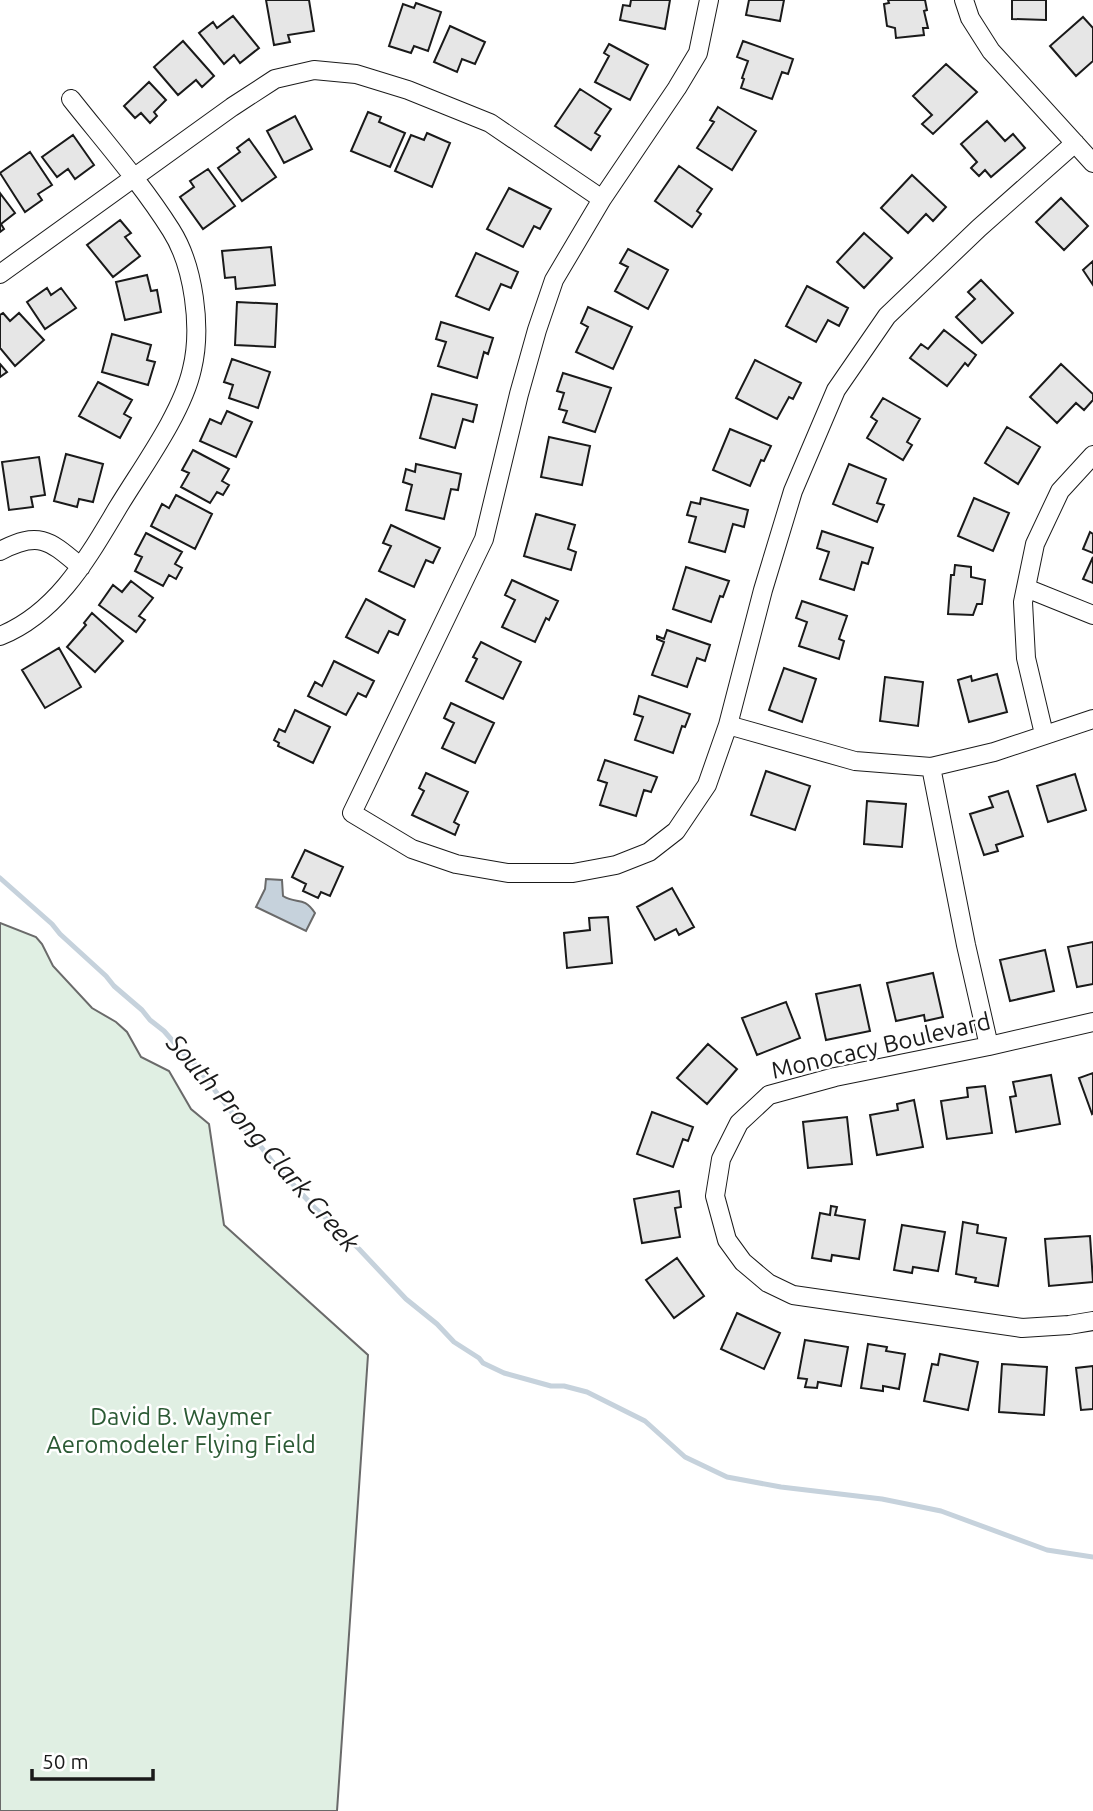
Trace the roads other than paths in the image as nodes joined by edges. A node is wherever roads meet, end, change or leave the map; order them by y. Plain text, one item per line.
1 (709, 0) edge
2 (964, 0) edge
3 (71, 99) dead end
4 (1075, 143) junction
5 (1093, 163) edge
6 (132, 178) junction
7 (602, 199) junction
8 (0, 274) edge
9 (1093, 455) edge
10 (0, 551) edge
11 (81, 567) junction
12 (1026, 588) junction
13 (1093, 615) edge
14 (0, 636) edge
15 (1093, 719) edge
16 (728, 725) junction
17 (1044, 734) junction
18 (931, 767) junction
19 (1093, 1022) edge
20 (989, 1046) junction
21 (1093, 1321) edge

1 - 7 street
2 - 4 street
3 - 6 street
4 - 5 street
4 - 16 street
6 - 7 street
6 - 8 street
6 - 11 street
7 - 16 street
9 - 12 street
10 - 11 street
11 - 14 street
12 - 13 street
12 - 17 street
15 - 17 street
16 - 18 street
17 - 18 street
18 - 20 street
19 - 20 street, Monocacy Boulevard
20 - 21 street, Monocacy Boulevard

